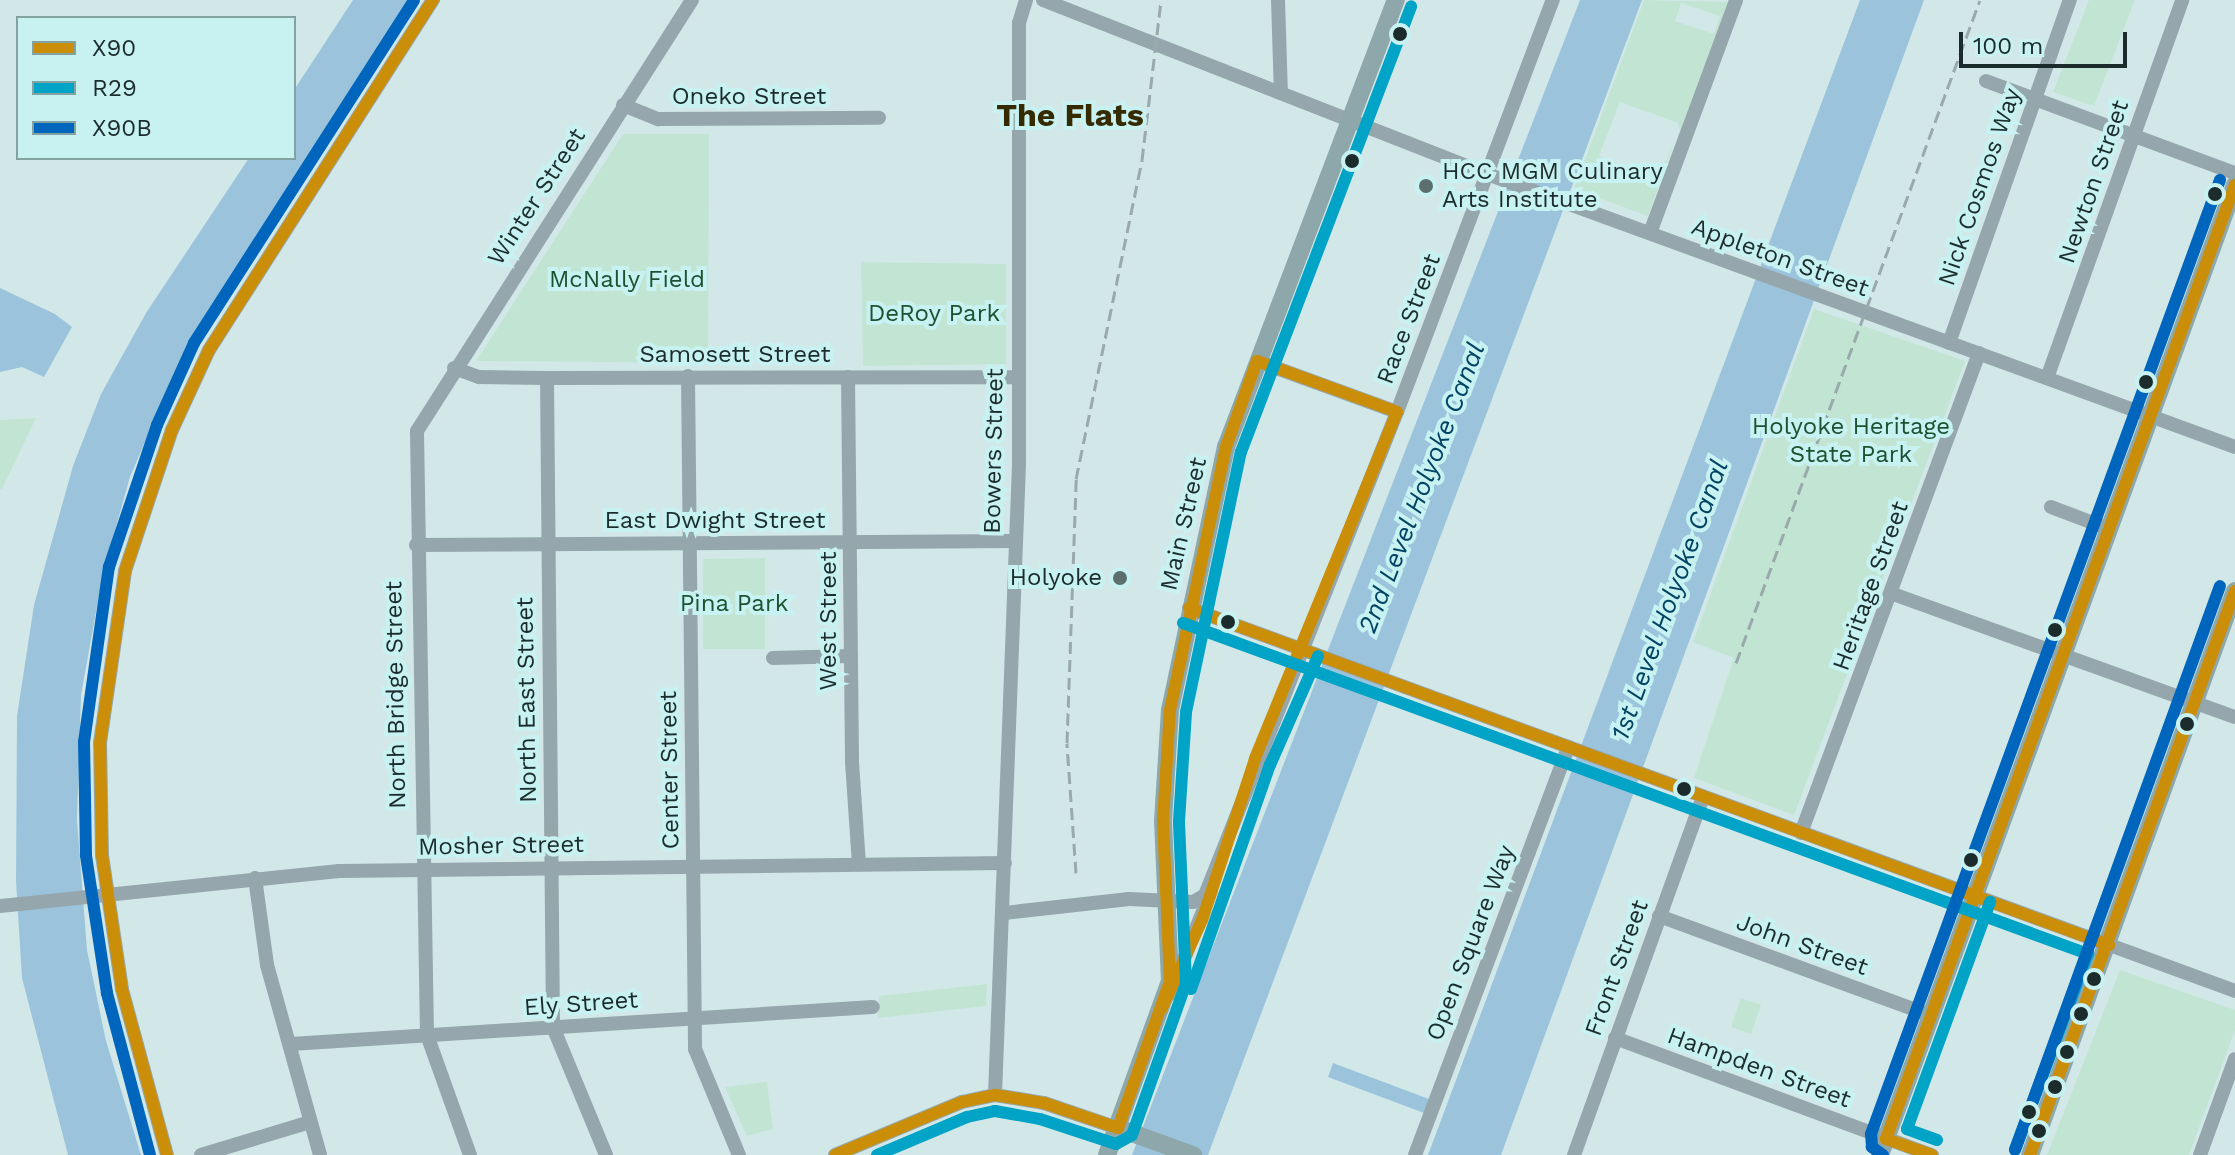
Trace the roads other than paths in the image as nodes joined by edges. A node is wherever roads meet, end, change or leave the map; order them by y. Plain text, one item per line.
1 (433, 0) edge
2 (692, 0) edge
3 (1026, 0) edge
4 (1043, 0) edge
5 (1278, 0) edge
6 (1396, 0) edge
7 (1553, 0) edge
8 (1736, 0) edge
9 (2070, 0) edge
10 (2182, 0) edge
11 (1986, 81) dead end
12 (1281, 93) junction
13 (2034, 98) junction
14 (623, 105) junction
15 (879, 118) dead end
16 (1351, 120) junction
17 (2134, 135) junction
18 (2235, 173) edge
19 (1487, 174) junction
20 (2235, 185) edge
21 (1650, 233) junction
22 (1949, 343) junction
23 (1979, 353) junction
24 (1257, 361) junction
25 (454, 368) junction
26 (688, 376) junction
27 (848, 377) junction
28 (1018, 377) junction
29 (547, 378) junction
30 (2047, 378) junction
31 (1397, 412) junction
32 (2149, 418) junction
33 (421, 420) joint
34 (2235, 447) edge
35 (2051, 507) dead end
36 (2109, 529) junction
37 (1014, 541) junction
38 (850, 542) junction
39 (687, 543) junction
40 (547, 544) junction
41 (416, 545) junction
42 (2235, 591) edge
43 (1893, 594) junction
44 (1189, 608) junction
45 (1310, 653) junction
46 (851, 656) junction
47 (773, 658) dead end
48 (2064, 658) junction
49 (2195, 702) junction
50 (2235, 717) edge
51 (1572, 748) junction
52 (1703, 797) junction
53 (1801, 833) junction
54 (1005, 863) junction
55 (859, 864) junction
56 (693, 865) junction
57 (552, 867) junction
58 (421, 869) junction
59 (1214, 875) junction
60 (255, 878) junction
61 (107, 894) junction
62 (1975, 896) junction
63 (1165, 898) junction
64 (6, 905) edge
65 (1004, 913) junction
66 (1659, 916) junction
67 (2109, 945) junction
68 (2235, 991) edge
69 (873, 1007) dead end
70 (1162, 1008) junction
71 (1930, 1015) junction
72 (694, 1019) junction
73 (553, 1027) junction
74 (427, 1035) junction
75 (1615, 1038) junction
76 (291, 1044) junction
77 (2235, 1059) edge
78 (995, 1095) junction
79 (310, 1122) junction
80 (1126, 1131) junction
81 (868, 1141) junction
82 (1883, 1147) edge
83 (167, 1155) edge
84 (201, 1155) edge
85 (320, 1155) edge
86 (470, 1155) edge
87 (606, 1155) edge
88 (739, 1155) edge
89 (835, 1155) edge
90 (874, 1155) edge
91 (1107, 1155) edge
92 (1193, 1155) edge
93 (1415, 1155) edge
94 (1574, 1155) edge
95 (1932, 1155) edge
96 (2030, 1155) edge
97 (2200, 1155) edge

1 - 61 street
2 - 14 street, Winter Street
3 - 28 street, Bowers Street
4 - 12 street, Appleton Street
5 - 12 street
6 - 16 main road, Main Street
7 - 19 street, Race Street
8 - 21 street
9 - 13 street, Nick Cosmos Way
10 - 17 street, Newton Street
11 - 13 street
12 - 16 street, Appleton Street
13 - 17 street
13 - 22 street, Nick Cosmos Way
14 - 15 street, Oneko Street
14 - 25 street, Winter Street
16 - 19 street, Appleton Street
16 - 24 main road, Main Street
17 - 18 street
17 - 30 street, Newton Street
19 - 21 street, Appleton Street
19 - 31 street, Race Street
20 - 32 main road
21 - 22 street, Appleton Street
22 - 23 street, Appleton Street
23 - 30 street, Appleton Street
23 - 43 street, Heritage Street
24 - 31 street
24 - 44 main road, Main Street
25 - 29 street, Samosett Street
25 - 33 street, Winter Street
26 - 27 street, Samosett Street
26 - 29 street, Samosett Street
26 - 39 street, Center Street
27 - 28 street, Samosett Street
27 - 38 street, West Street
28 - 37 street, Bowers Street
29 - 40 street, North East Street
30 - 32 street, Appleton Street
31 - 45 street, Race Street
32 - 34 street, Appleton Street
32 - 36 main road
33 - 41 street, North Bridge Street
35 - 36 street
36 - 48 main road
37 - 38 street, East Dwight Street
37 - 54 street, Bowers Street
38 - 39 street, East Dwight Street
38 - 46 street, West Street
39 - 40 street, East Dwight Street
39 - 56 street, Center Street
40 - 41 street, East Dwight Street
40 - 57 street, North East Street
41 - 58 street, North Bridge Street
42 - 49 main road
43 - 48 street
43 - 53 street, Heritage Street
44 - 45 street
44 - 63 main road, Main Street
45 - 51 street
45 - 59 street, Race Street
46 - 47 street
46 - 55 street, West Street
48 - 49 street
48 - 62 main road
49 - 50 street
49 - 67 main road
51 - 52 street
51 - 93 street, Open Square Way
52 - 53 street
52 - 66 street, Front Street
53 - 62 street
54 - 55 street, Mosher Street
54 - 65 street, Bowers Street
55 - 56 street, Mosher Street
56 - 57 street, Mosher Street
56 - 72 street, Center Street
57 - 58 street, Mosher Street
57 - 73 street, North East Street
58 - 60 street, Mosher Street
58 - 74 street, North Bridge Street
59 - 63 street, Race Street
59 - 70 street, Race Street
60 - 61 street, Mosher Street
60 - 76 street
61 - 64 street, Mosher Street
61 - 83 street
62 - 67 street
62 - 71 main road
63 - 65 street
63 - 70 main road, Main Street
65 - 78 street, Bowers Street
66 - 71 street, John Street
66 - 75 street, Front Street
67 - 68 street
67 - 96 main road
69 - 72 street, Ely Street
70 - 80 main road, Main Street
71 - 82 main road
72 - 73 street, Ely Street
72 - 88 street, Center Street
73 - 74 street, Ely Street
73 - 87 street, North East Street
74 - 76 street, Ely Street
74 - 86 street, North Bridge Street
75 - 82 street, Hampden Street
75 - 94 street, Front Street
76 - 79 street
77 - 97 street
78 - 80 street
78 - 81 street
79 - 84 street
79 - 85 street
80 - 91 main road, Main Street
80 - 92 main road
81 - 89 street
81 - 90 street
82 - 95 street, Hampden Street

